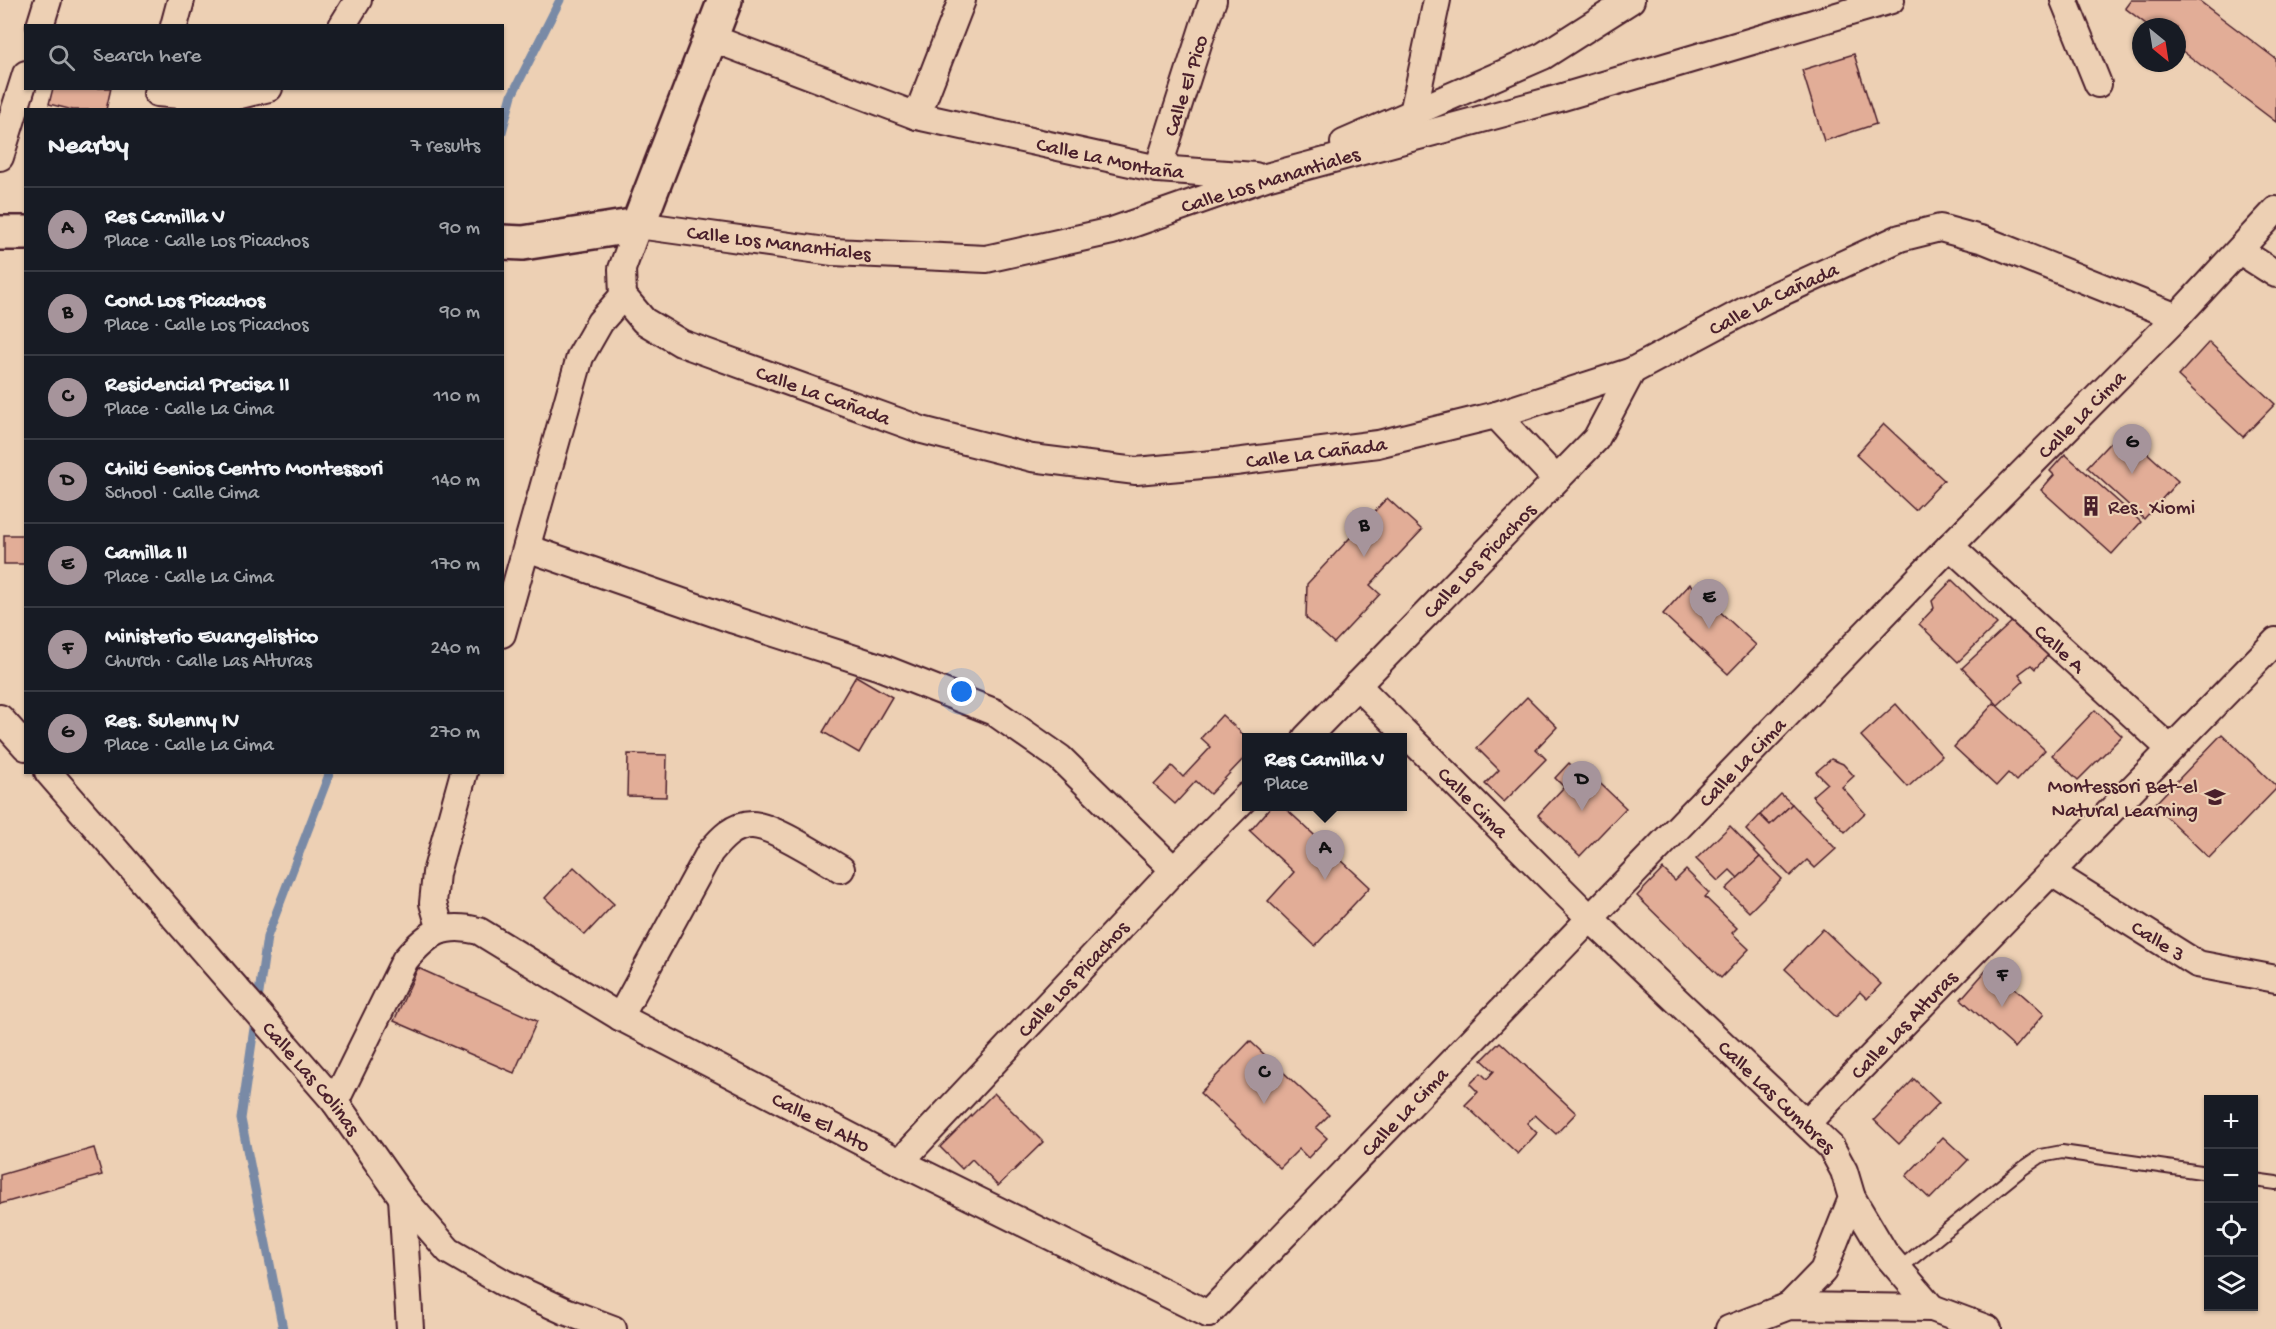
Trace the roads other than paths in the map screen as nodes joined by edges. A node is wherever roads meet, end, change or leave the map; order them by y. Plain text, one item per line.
1 (48, 0) edge
2 (181, 0) edge
3 (358, 0) edge
4 (725, 0) edge
5 (962, 0) edge
6 (1214, 0) edge
7 (1437, 0) edge
8 (1630, 0) edge
9 (1891, 0) edge
10 (2064, 0) edge
11 (41, 24) edge
12 (175, 24) edge
13 (343, 24) edge
14 (711, 38) junction
15 (24, 80) edge
16 (2098, 84) dead end
17 (260, 90) edge
18 (155, 97) edge
19 (1413, 112) junction
20 (917, 116) junction
21 (0, 157) edge
22 (1158, 169) junction
23 (1266, 177) junction
24 (2276, 210) edge
25 (638, 225) junction
26 (0, 233) edge
27 (24, 233) edge
28 (512, 242) edge
29 (2240, 251) junction
30 (2276, 274) edge
31 (623, 296) junction
32 (2177, 317) junction
33 (1632, 371) junction
34 (1496, 415) junction
35 (1557, 479) junction
36 (1950, 546) junction
37 (527, 548) junction
38 (504, 627) edge
39 (2276, 641) edge
40 (1357, 686) junction
41 (0, 718) edge
42 (1311, 733) edge
43 (1404, 733) edge
44 (1407, 736) edge
45 (24, 745) edge
46 (2170, 749) junction
47 (50, 774) edge
48 (463, 774) edge
49 (1242, 801) edge
50 (841, 869) dead end
51 (1174, 870) junction
52 (2052, 873) junction
53 (1591, 919) junction
54 (441, 930) junction
55 (2276, 979) edge
56 (620, 1017) junction
57 (335, 1102) junction
58 (1808, 1123) junction
59 (900, 1162) junction
60 (2204, 1172) edge
61 (2258, 1181) edge
62 (2276, 1183) edge
63 (402, 1197) junction
64 (1852, 1198) junction
65 (1899, 1269) junction
66 (1789, 1306) junction
67 (1932, 1308) junction
68 (1210, 1322) edge
69 (410, 1329) edge
70 (613, 1329) edge
71 (1729, 1329) edge
72 (1988, 1329) edge

1 - 11 street
2 - 12 street
3 - 13 street
4 - 14 main road
5 - 20 street
6 - 22 street, Calle El Pico
7 - 19 street
8 - 19 street, Calle La Montaña
9 - 23 street, Calle Los Manantiales
10 - 16 street
14 - 20 street, Calle La Montaña
14 - 25 main road
15 - 21 street
17 - 18 street
19 - 23 street, Calle La Montaña
20 - 22 street, Calle La Montaña
22 - 23 street, Calle La Montaña
23 - 25 street, Calle Los Manantiales
24 - 29 street, Calle La Cima
25 - 28 main road
25 - 31 street
26 - 27 main road
29 - 30 street
29 - 32 street, Calle La Cima
31 - 34 street, Calle La Cañada
31 - 37 street
32 - 33 street, Calle La Cañada
32 - 36 street, Calle La Cima
33 - 34 street, Calle La Cañada
33 - 35 street, Calle Los Picachos
34 - 35 street
35 - 40 street, Calle Los Picachos
36 - 46 street, Calle A
36 - 53 street, Calle La Cima
37 - 38 street
37 - 51 street
39 - 46 street, Calle Las Alturas
40 - 42 street, Calle Los Picachos
40 - 43 street, Calle Cima
41 - 45 street
44 - 53 street, Calle Cima
46 - 52 street, Calle Las Alturas
47 - 57 street, Calle Las Colinas
48 - 54 street
49 - 51 street, Calle Los Picachos
50 - 56 street
51 - 59 street, Calle Los Picachos
52 - 55 street, Calle 3
52 - 58 street, Calle Las Alturas
53 - 58 street, Calle Las Cumbres
53 - 68 street, Calle La Cima
54 - 56 street, Calle El Alto
54 - 57 street
56 - 59 street, Calle El Alto
57 - 63 street, Calle Las Colinas
58 - 64 street, Calle Las Cumbres
59 - 68 street, Calle El Alto
60 - 65 lane
61 - 62 lane
63 - 69 street
63 - 70 street, Calle Las Colinas
64 - 65 street, Calle Las Cumbres
64 - 66 street
65 - 67 street, Calle Las Cumbres
66 - 67 street
66 - 71 street
67 - 72 street

